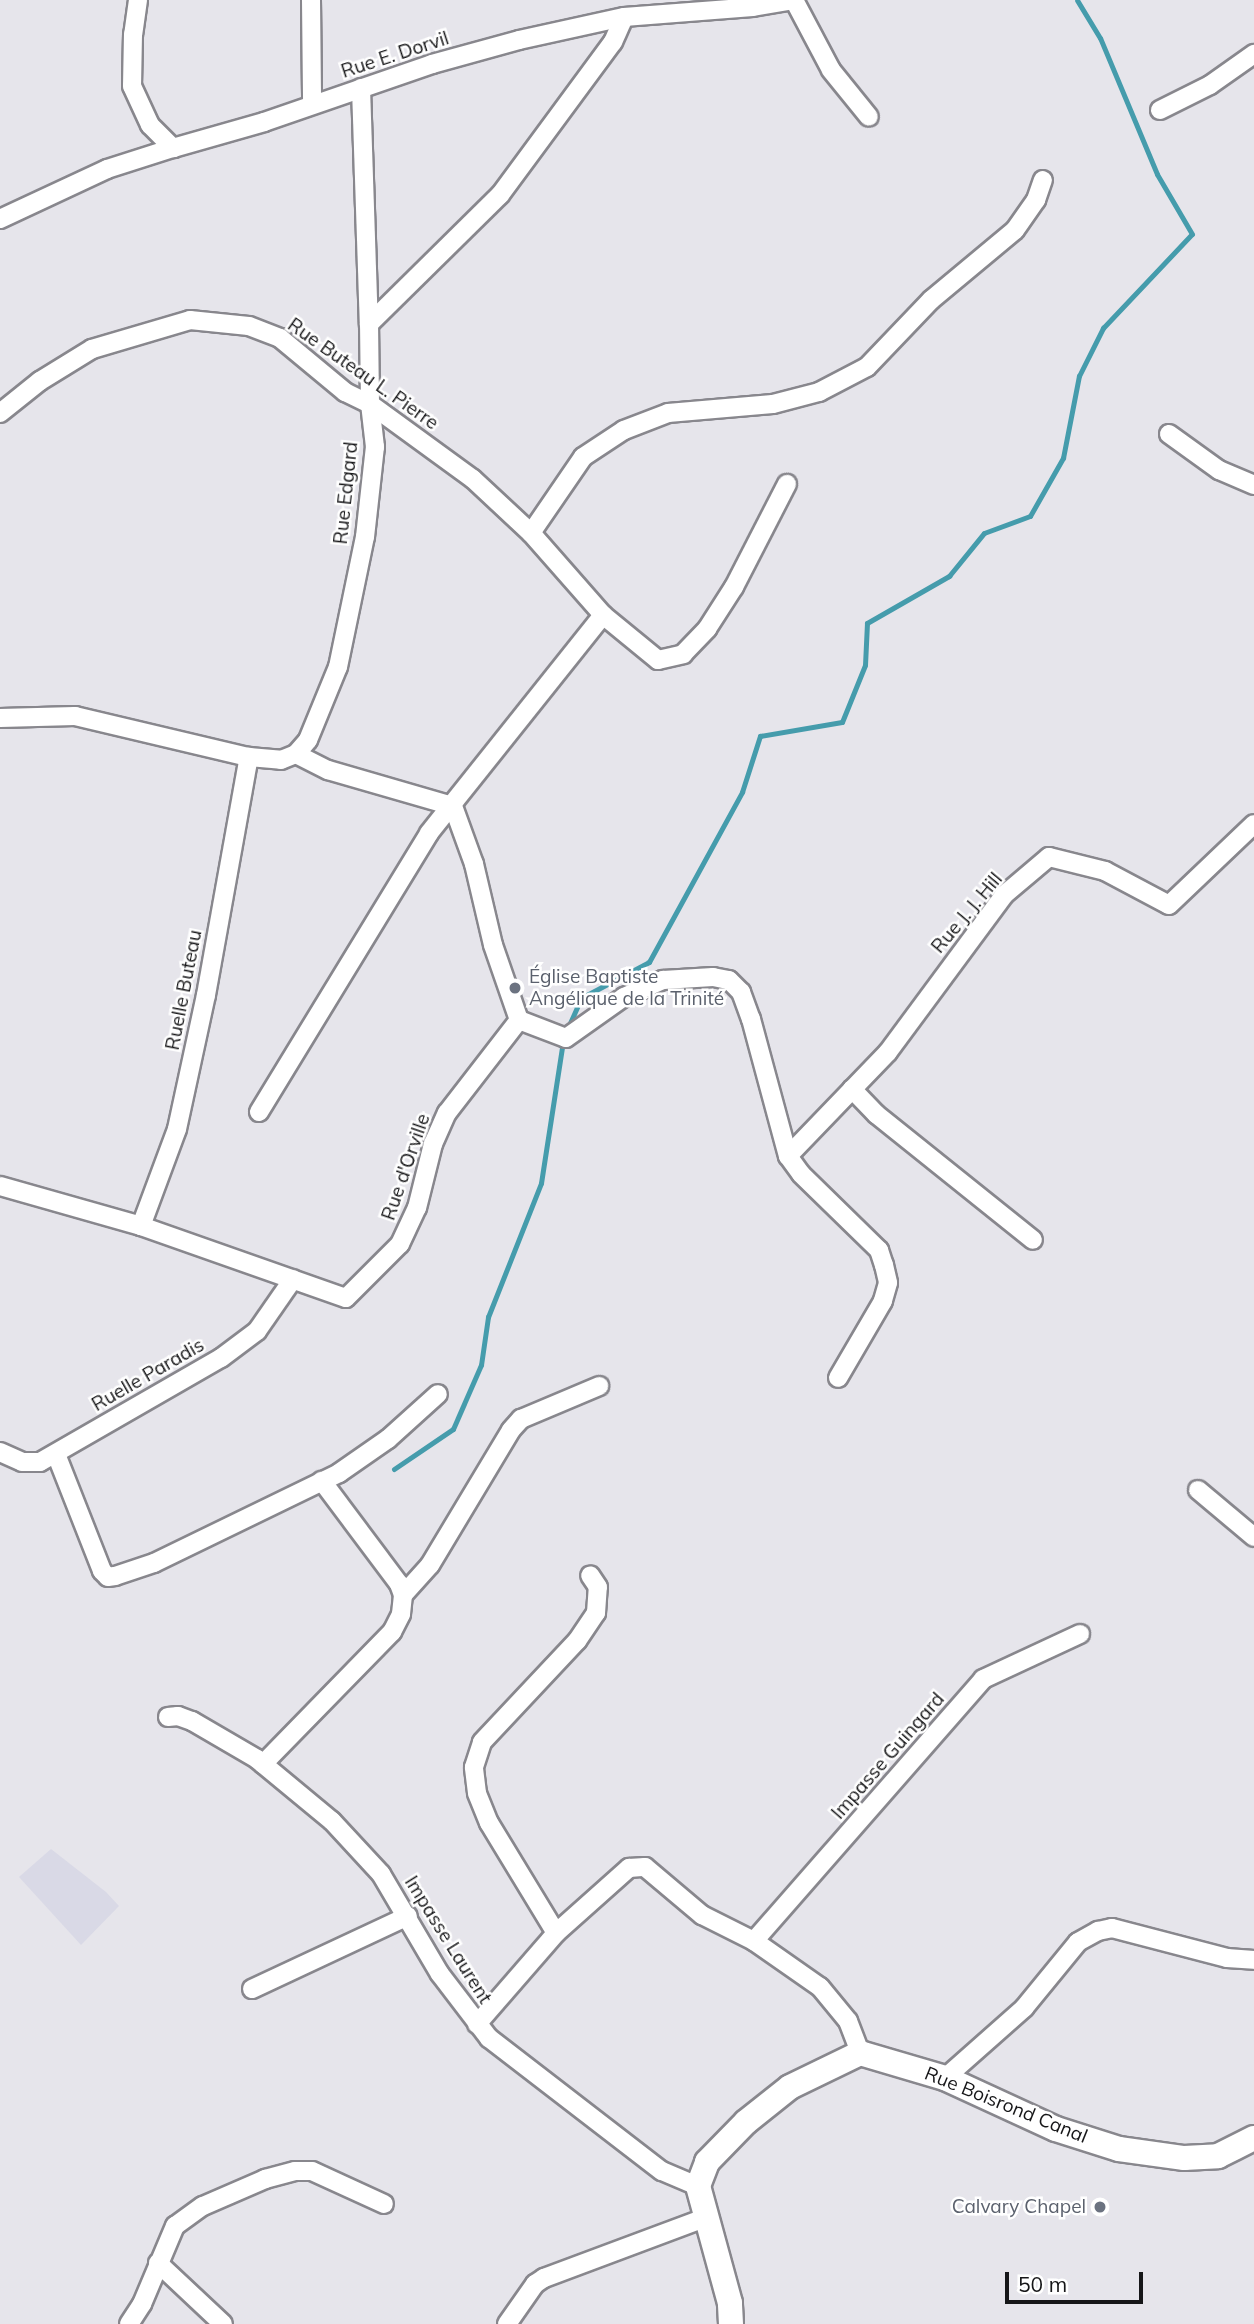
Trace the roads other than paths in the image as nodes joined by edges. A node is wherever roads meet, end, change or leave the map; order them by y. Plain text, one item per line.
1 (138, 0) edge
2 (311, 0) edge
3 (794, 0) edge
4 (624, 17) junction
5 (1254, 54) edge
6 (361, 88) junction
7 (312, 103) junction
8 (1160, 110) dead end
9 (869, 117) dead end
10 (173, 148) junction
11 (1043, 180) dead end
12 (0, 219) edge
13 (369, 324) junction
14 (370, 404) junction
15 (0, 413) edge
16 (1169, 434) dead end
17 (787, 485) dead end
18 (1254, 485) edge
19 (531, 533) junction
20 (603, 615) junction
21 (0, 718) edge
22 (296, 754) junction
23 (249, 757) junction
24 (453, 806) junction
25 (1254, 824) edge
26 (519, 1020) junction
27 (852, 1089) junction
28 (259, 1112) dead end
29 (788, 1156) junction
30 (0, 1186) edge
31 (141, 1226) junction
32 (1033, 1240) dead end
33 (293, 1279) junction
34 (838, 1378) dead end
35 (599, 1386) dead end
36 (438, 1394) dead end
37 (0, 1452) edge
38 (56, 1454) junction
39 (322, 1481) junction
40 (1198, 1490) dead end
41 (1254, 1537) edge
42 (590, 1574) dead end
43 (403, 1595) junction
44 (1080, 1634) dead end
45 (168, 1717) dead end
46 (263, 1764) junction
47 (408, 1916) junction
48 (556, 1933) junction
49 (754, 1941) junction
50 (1254, 1960) edge
51 (251, 1989) dead end
52 (477, 2024) junction
53 (860, 2053) junction
54 (945, 2078) junction
55 (1254, 2138) edge
56 (698, 2186) junction
57 (384, 2204) dead end
58 (707, 2217) junction
59 (158, 2263) junction
60 (129, 2324) edge
61 (223, 2324) edge
62 (507, 2324) edge
63 (731, 2324) edge

1 - 10 street
2 - 7 street
3 - 4 street, Rue E. Dorvil
3 - 9 street
4 - 6 street, Rue E. Dorvil
4 - 13 street
5 - 8 street
6 - 7 street, Rue E. Dorvil
6 - 13 street, Rue Edgard
7 - 10 street, Rue E. Dorvil
10 - 12 street, Rue E. Dorvil
11 - 19 street
13 - 14 street, Rue Edgard
14 - 15 street, Rue Buteau L. Pierre
14 - 19 street, Rue Buteau L. Pierre
14 - 22 street, Rue Edgard
16 - 18 street
17 - 20 street, Rue Buteau L. Pierre
19 - 20 street, Rue Buteau L. Pierre
20 - 24 street
21 - 23 street
22 - 23 street
22 - 24 street
23 - 31 street, Ruelle Buteau
24 - 26 street
24 - 28 street
25 - 27 street, Rue J. J. Hill
26 - 29 street
26 - 33 street, Rue d'Orville
27 - 29 street, Rue J. J. Hill
27 - 32 street
29 - 34 street
30 - 31 street, Rue d'Orville
31 - 33 street, Rue d'Orville
33 - 38 street, Ruelle Paradis
35 - 43 street
36 - 39 street
37 - 38 street, Ruelle Paradis
38 - 39 street
39 - 43 street
40 - 41 street
42 - 48 street
43 - 46 street
44 - 49 street, Impasse Guingard
45 - 46 street, Impasse Laurent
46 - 47 street, Impasse Laurent
47 - 51 street
47 - 52 street, Impasse Laurent
48 - 49 street
48 - 52 street
49 - 53 street
50 - 54 street
52 - 56 street, Impasse Laurent
53 - 54 street, Rue Boisrond Canal
53 - 56 street
54 - 55 street, Rue Boisrond Canal
56 - 58 street
57 - 59 street
58 - 62 street
58 - 63 street
59 - 60 street
59 - 61 street

